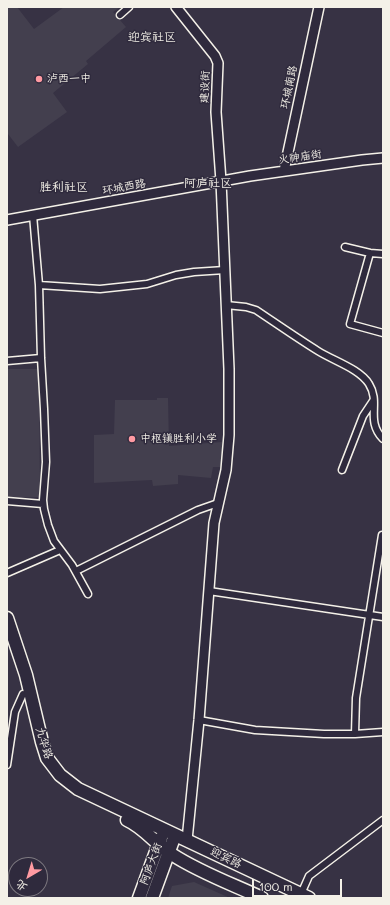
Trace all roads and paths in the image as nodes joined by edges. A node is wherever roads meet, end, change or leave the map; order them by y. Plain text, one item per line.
1 (129, 7) edge
2 (176, 7) edge
3 (319, 7) edge
4 (120, 16) dead end
5 (383, 158) edge
6 (284, 171) junction
7 (222, 182) junction
8 (33, 215) junction
9 (7, 220) edge
10 (345, 247) dead end
11 (370, 253) junction
12 (383, 254) edge
13 (225, 270) junction
14 (39, 286) junction
15 (226, 305) junction
16 (383, 333) edge
17 (41, 358) junction
18 (7, 361) edge
19 (374, 401) junction
20 (383, 439) edge
21 (342, 470) dead end
22 (7, 501) edge
23 (218, 503) junction
24 (43, 504) junction
25 (382, 535) dead end
26 (60, 550) junction
27 (76, 571) junction
28 (7, 573) edge
29 (210, 591) junction
30 (88, 594) dead end
31 (369, 614) junction
32 (383, 617) edge
33 (7, 618) edge
34 (7, 639) edge
35 (23, 694) junction
36 (199, 720) junction
37 (383, 732) edge
38 (355, 734) junction
39 (7, 765) edge
40 (383, 820) edge
41 (170, 832) junction
42 (187, 840) junction
43 (159, 844) junction
44 (169, 852) junction
45 (305, 896) edge
46 (139, 898) edge
47 (152, 898) edge
48 (262, 898) edge

1 - 4 street
2 - 7 street, 建设街
3 - 6 street, 环城南路
5 - 6 street, 火神庙街
6 - 7 street, 火神庙街
7 - 8 street, 环城西路
7 - 13 street, 建设街
8 - 9 street, 环城西路
8 - 14 street
10 - 11 street
11 - 12 street
11 - 16 street
13 - 14 street
13 - 15 street, 建设街
14 - 17 street
15 - 19 street
15 - 23 street, 建设街
17 - 18 street
17 - 24 street
19 - 20 street
19 - 21 street
22 - 24 street
23 - 27 street
23 - 29 street, 建设街
24 - 26 street
25 - 31 street
26 - 27 street
26 - 28 street
27 - 30 street
29 - 31 street
29 - 36 street, 建设街
31 - 32 street
31 - 38 street
33 - 41 highway, 九华路
34 - 35 highway, 九华路
35 - 39 street
35 - 43 highway, 九华路
36 - 38 street
36 - 42 street, 建设街
37 - 38 street
40 - 45 street
41 - 42 highway, 迎宾路
41 - 43 highway, 阿庐大街
41 - 44 highway
42 - 45 highway, 迎宾路
43 - 44 highway, 迎宾路
43 - 46 highway, 阿庐大街
44 - 47 highway
44 - 48 highway, 迎宾路

